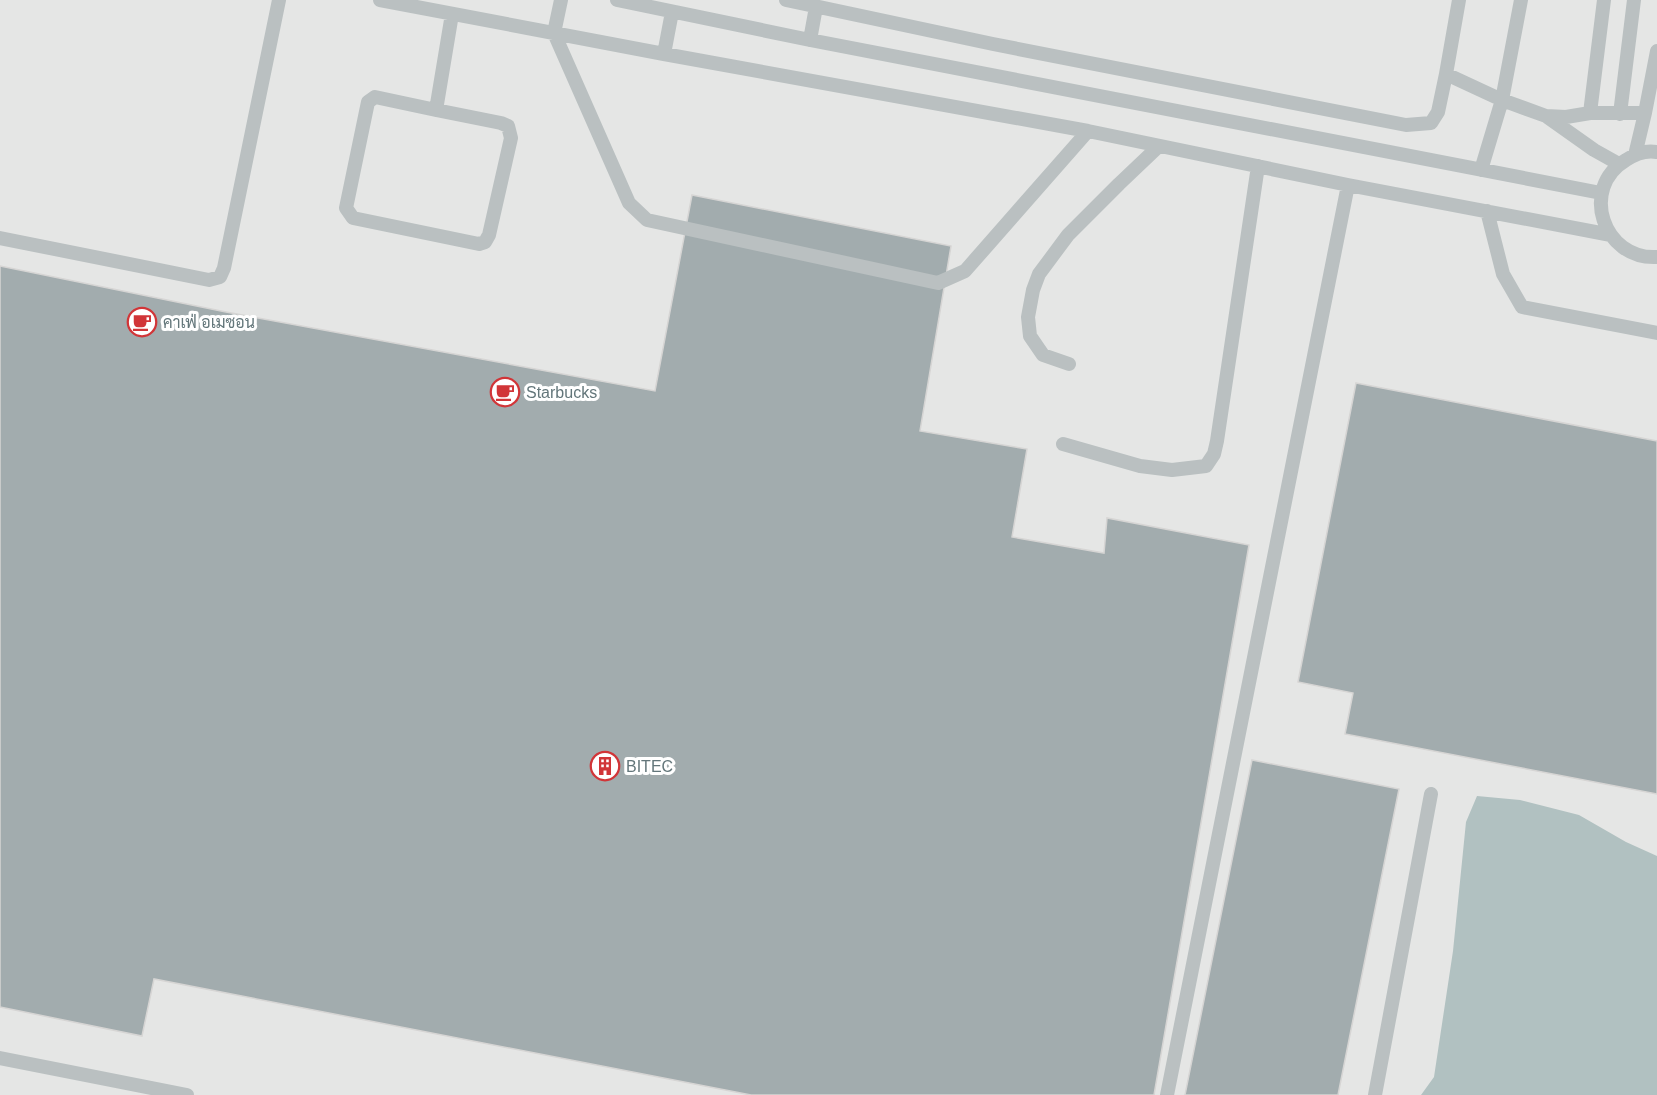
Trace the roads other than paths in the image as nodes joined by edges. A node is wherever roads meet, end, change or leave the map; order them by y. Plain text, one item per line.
1 (279, 0) edge
2 (380, 0) edge
3 (561, 0) edge
4 (617, 0) edge
5 (786, 0) edge
6 (1459, 0) edge
7 (1521, 0) edge
8 (1604, 0) edge
9 (1634, 0) edge
10 (666, 7) edge
11 (816, 7) junction
12 (452, 14) junction
13 (554, 33) junction
14 (810, 40) junction
15 (1657, 51) edge
16 (664, 54) junction
17 (1446, 74) junction
18 (1502, 100) junction
19 (436, 110) junction
20 (1590, 112) junction
21 (1645, 113) junction
22 (1620, 114) junction
23 (1546, 116) junction
24 (1088, 131) junction
25 (1159, 146) junction
26 (1657, 152) edge
27 (1635, 154) junction
28 (1619, 164) junction
29 (1258, 166) junction
30 (1481, 170) junction
31 (1348, 185) junction
32 (1602, 193) junction
33 (1487, 211) junction
34 (1611, 235) junction
35 (0, 238) edge
36 (1657, 257) edge
37 (1657, 333) edge
38 (1070, 364) dead end
39 (1063, 444) dead end
40 (1431, 794) dead end
41 (0, 1058) edge
42 (187, 1095) edge
43 (1167, 1095) edge
44 (1375, 1095) edge

1 - 35 lane
2 - 12 lane
3 - 13 lane
4 - 10 lane
5 - 11 lane
6 - 17 lane
7 - 18 lane
8 - 20 lane
9 - 22 lane
10 - 14 lane
10 - 16 lane
11 - 14 lane
11 - 17 lane
12 - 13 lane
12 - 19 lane
13 - 16 lane
13 - 24 lane
14 - 30 lane
15 - 21 lane
16 - 24 lane
17 - 18 lane
18 - 23 lane
18 - 30 lane
19 - 19 lane
20 - 22 lane
20 - 23 lane
21 - 22 lane
21 - 27 lane
23 - 28 lane
24 - 25 lane
25 - 29 lane
25 - 38 lane
26 - 27 lane
27 - 28 lane
28 - 32 lane
29 - 31 lane
29 - 39 lane
30 - 32 lane
31 - 33 lane
31 - 43 lane
32 - 34 lane
33 - 34 lane
33 - 37 lane
34 - 36 lane
40 - 44 lane
41 - 42 lane

